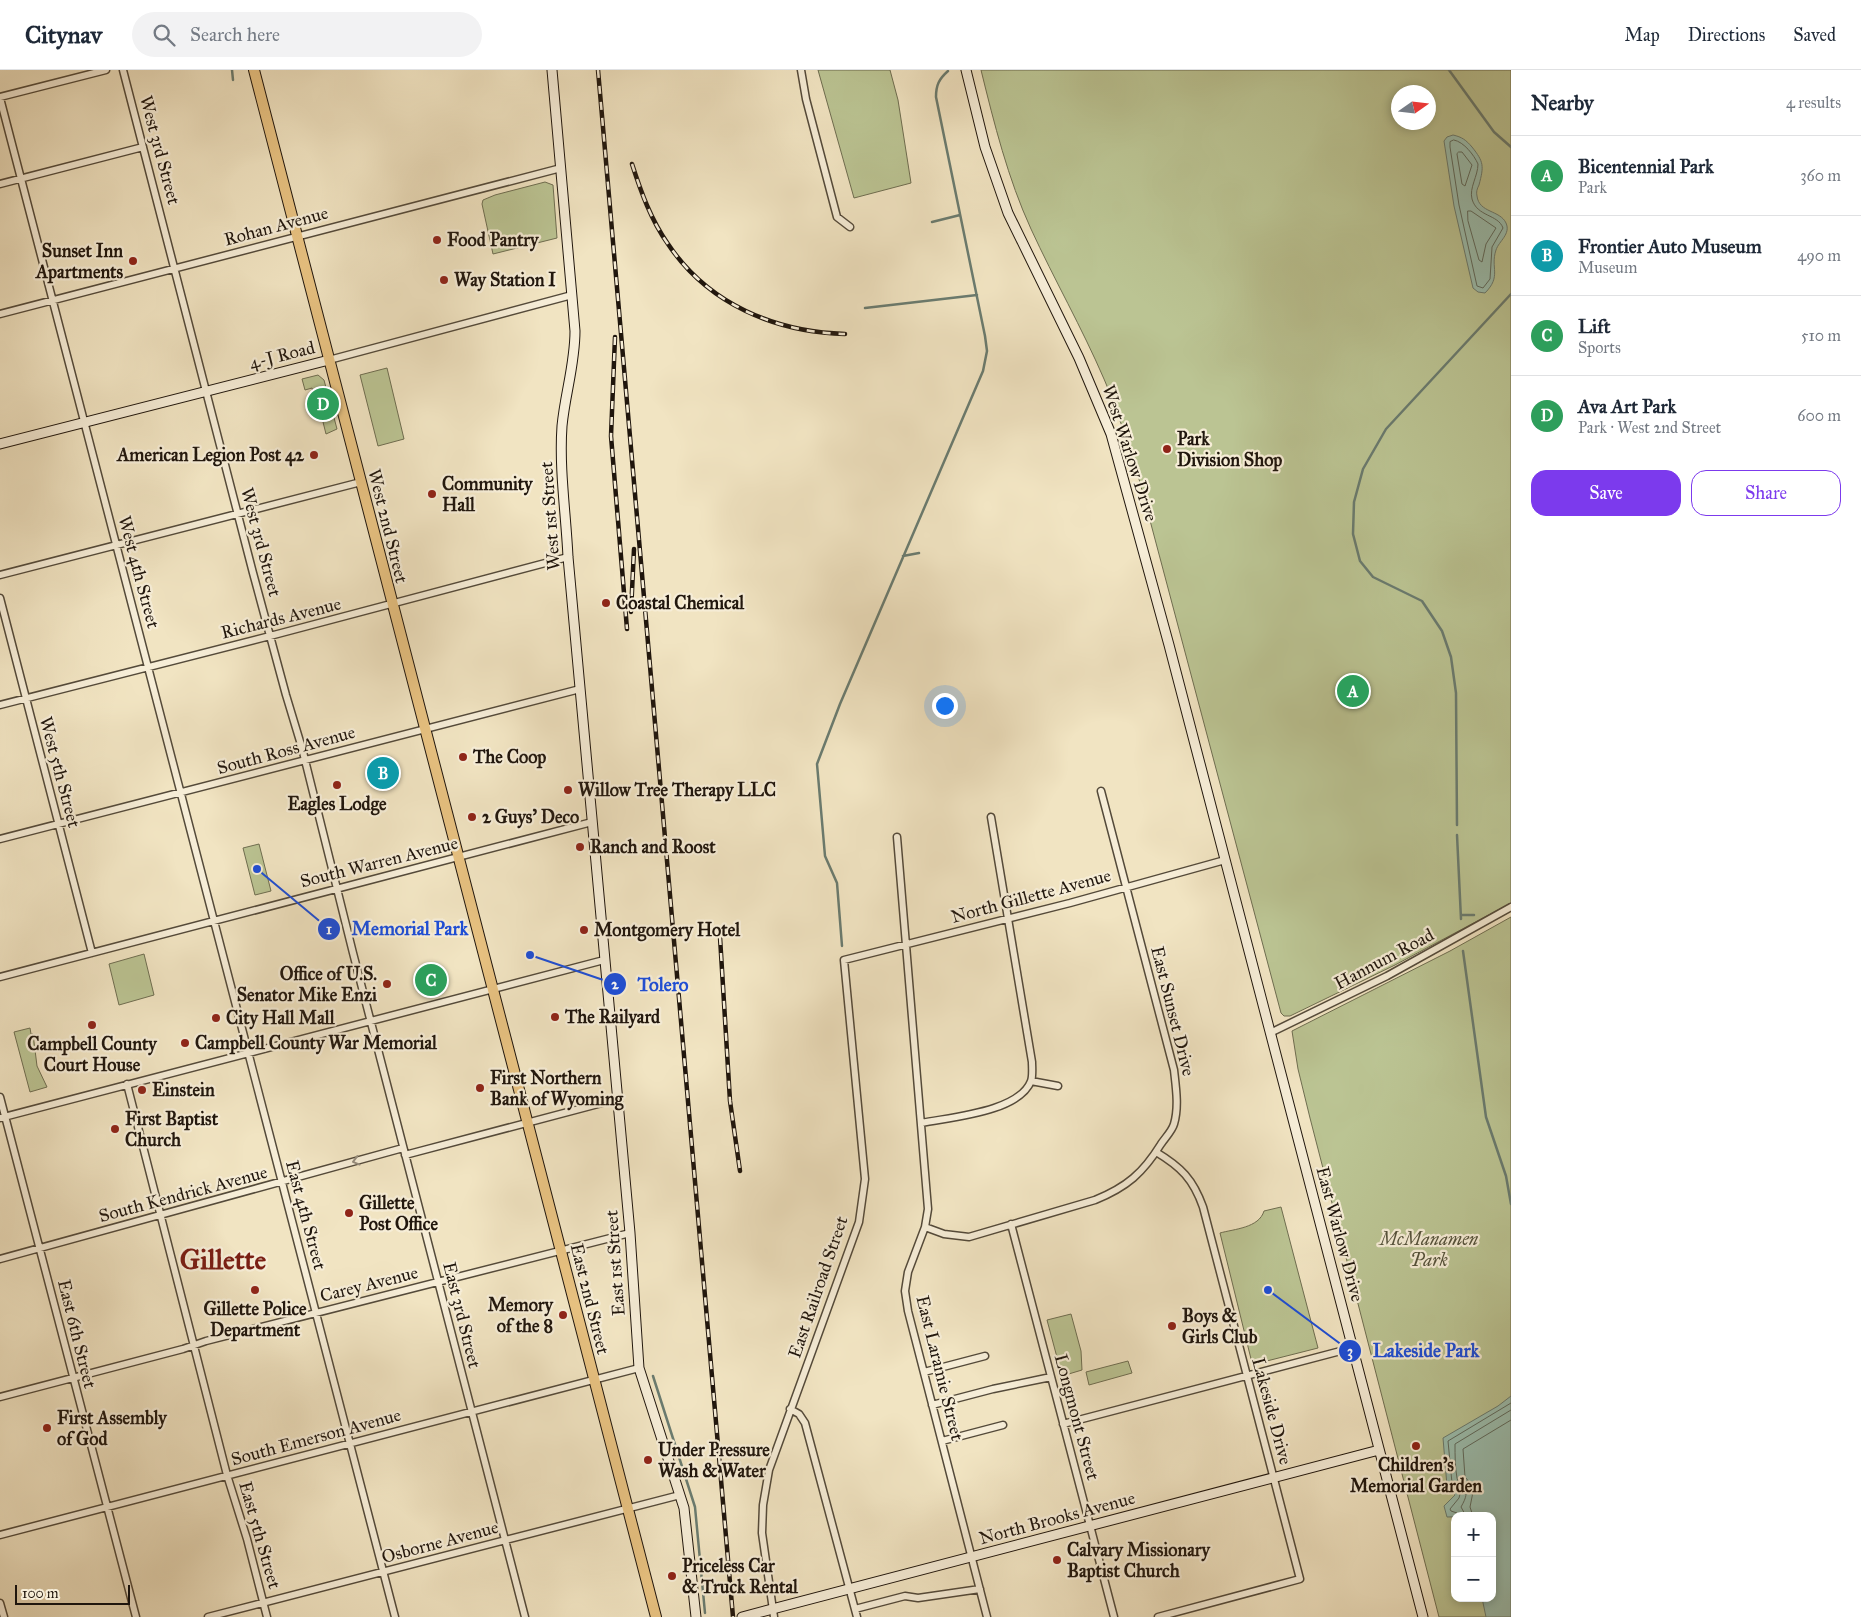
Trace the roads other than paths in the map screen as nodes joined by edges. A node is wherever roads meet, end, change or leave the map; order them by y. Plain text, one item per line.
1 (106, 70) edge
2 (123, 70) edge
3 (254, 70) edge
4 (552, 70) edge
5 (800, 70) edge
6 (966, 70) edge
7 (0, 98) edge
8 (143, 147) junction
9 (561, 168) junction
10 (21, 178) junction
11 (0, 184) edge
12 (850, 227) dead end
13 (297, 236) junction
14 (175, 269) junction
15 (572, 295) junction
16 (52, 300) junction
17 (0, 314) edge
18 (328, 360) junction
19 (207, 390) junction
20 (84, 423) junction
21 (0, 444) edge
22 (361, 482) junction
23 (238, 514) junction
24 (116, 544) junction
25 (568, 557) junction
26 (0, 575) edge
27 (0, 598) edge
28 (391, 604) junction
29 (270, 636) junction
30 (148, 667) junction
31 (580, 689) junction
32 (26, 698) junction
33 (0, 705) edge
34 (425, 729) junction
35 (305, 761) junction
36 (1101, 791) dead end
37 (181, 793) junction
38 (991, 817) dead end
39 (592, 822) junction
40 (59, 824) junction
41 (897, 837) dead end
42 (0, 839) edge
43 (458, 858) junction
44 (1225, 860) junction
45 (1126, 887) junction
46 (338, 888) junction
47 (1511, 907) edge
48 (1009, 918) junction
49 (214, 921) junction
50 (906, 944) junction
51 (92, 953) junction
52 (604, 960) junction
53 (844, 960) joint
54 (0, 977) edge
55 (493, 989) junction
56 (371, 1021) junction
57 (1270, 1033) junction
58 (248, 1053) junction
59 (1031, 1081) junction
60 (127, 1084) junction
61 (1058, 1086) dead end
62 (0, 1097) edge
63 (616, 1099) junction
64 (3, 1118) edge
65 (527, 1122) junction
66 (922, 1123) junction
67 (404, 1151) junction
68 (1156, 1152) junction
69 (282, 1182) junction
70 (161, 1216) junction
71 (1011, 1224) junction
72 (925, 1228) junction
73 (630, 1234) junction
74 (39, 1248) junction
75 (561, 1251) junction
76 (0, 1259) edge
77 (438, 1282) junction
78 (316, 1313) junction
79 (194, 1345) junction
80 (1352, 1348) junction
81 (984, 1356) dead end
82 (639, 1368) junction
83 (924, 1372) junction
84 (1247, 1376) junction
85 (1051, 1377) junction
86 (72, 1378) junction
87 (594, 1380) junction
88 (0, 1397) edge
89 (932, 1405) junction
90 (790, 1409) junction
91 (472, 1412) junction
92 (1064, 1424) junction
93 (1003, 1425) dead end
94 (942, 1442) junction
95 (350, 1443) junction
96 (1379, 1450) junction
97 (227, 1475) junction
98 (1274, 1478) junction
99 (680, 1495) junction
100 (106, 1507) junction
101 (627, 1509) junction
102 (1090, 1526) junction
103 (0, 1535) edge
104 (505, 1540) junction
105 (972, 1557) junction
106 (384, 1572) junction
107 (980, 1588) junction
108 (850, 1590) junction
109 (0, 1603) edge
110 (263, 1603) junction
111 (855, 1609) junction
112 (774, 1612) edge
113 (4, 1617) edge
114 (136, 1617) edge
115 (208, 1617) edge
116 (267, 1617) edge
117 (395, 1617) edge
118 (525, 1617) edge
119 (656, 1617) edge
120 (696, 1617) edge
121 (742, 1617) edge
122 (857, 1617) edge
123 (987, 1617) edge
124 (1114, 1617) edge
125 (1158, 1617) edge
126 (1423, 1617) edge

1 - 7 street
2 - 8 street, West 3rd Street
3 - 13 main road, West 2nd Street
4 - 9 street, West 1st Street
5 - 12 street
6 - 44 street, West Warlow Drive
7 - 10 street, West 4th Street
8 - 10 street
8 - 14 street, West 3rd Street
9 - 13 street, Rohan Avenue
9 - 15 street, West 1st Street
10 - 11 street
10 - 16 street, West 4th Street
13 - 14 street, Rohan Avenue
13 - 18 main road, West 2nd Street
14 - 16 street, Rohan Avenue
14 - 19 street, West 3rd Street
15 - 18 street, 4-J Road
15 - 25 street, West 1st Street
16 - 17 street, Rohan Avenue
16 - 20 street, West 4th Street
18 - 19 street, 4-J Road
18 - 22 main road, West 2nd Street
19 - 20 street, 4-J Road
19 - 23 street, West 3rd Street
20 - 21 street, 4-J Road
20 - 24 street, West 4th Street
22 - 23 street
22 - 28 main road, West 2nd Street
23 - 24 street
23 - 29 street, West 3rd Street
24 - 26 street
24 - 30 street, West 4th Street
25 - 28 street, Richards Avenue
25 - 31 street, West 1st Street
27 - 32 street, West 5th Street
28 - 29 street, Richards Avenue
28 - 34 main road, West 2nd Street
29 - 30 street, Richards Avenue
29 - 35 street, West 3rd Street
30 - 32 street, Richards Avenue
30 - 37 street, West 4th Street
31 - 34 street, South Ross Avenue
31 - 39 street, West 1st Street
32 - 33 street, Richards Avenue
32 - 40 street, West 5th Street
34 - 35 street, South Ross Avenue
34 - 43 main road, West 2nd Street
35 - 37 street, South Ross Avenue
35 - 46 street, West 3rd Street
36 - 45 street, East Sunset Drive
37 - 40 street, South Ross Avenue
37 - 49 street, West 4th Street
38 - 48 street
39 - 43 street, South Warren Avenue
39 - 52 street, West 1st Street
40 - 42 street, South Ross Avenue
40 - 51 street, West 5th Street
41 - 50 street, East Laramie Street
43 - 46 street, South Warren Avenue
43 - 55 main road, West 2nd Street
44 - 45 street, North Gillette Avenue
44 - 57 street, East Warlow Drive
45 - 48 street, North Gillette Avenue
45 - 68 street, East Sunset Drive
46 - 49 street, South Warren Avenue
46 - 56 street, West 3rd Street
47 - 57 street, Hannum Road
48 - 50 street, North Gillette Avenue
48 - 59 street
49 - 51 street, South Warren Avenue
49 - 58 street, West 4th Street
50 - 53 street, North Gillette Avenue
50 - 66 street, East Laramie Street
51 - 54 street, South Warren Avenue
52 - 55 street
52 - 63 street, East 1st Street
53 - 90 street, East Railroad Street
55 - 56 street
55 - 65 main road, East 2nd Street
56 - 58 street
56 - 67 street, East 3rd Street
57 - 80 street, East Warlow Drive
58 - 60 street
58 - 69 street, East 4th Street
59 - 61 street
59 - 66 street
60 - 64 street
60 - 70 street, East 5th Street
62 - 64 street, East 6th Street
63 - 65 street, South Kendrick Avenue
63 - 73 street, East 1st Street
64 - 74 street, East 6th Street
65 - 67 street, South Kendrick Avenue
65 - 75 main road, East 2nd Street
66 - 72 street, East Laramie Street
67 -> 69 street, South Kendrick Avenue
67 - 77 street, East 3rd Street
68 - 71 street, East Sunset Drive
68 - 84 street, Lakeside Drive
69 - 70 street, South Kendrick Avenue
69 - 78 street, East 4th Street
70 - 74 street, South Kendrick Avenue
70 - 79 street, East 5th Street
71 - 72 street, East Sunset Drive
71 - 85 street, Longmont Street
72 - 83 street, East Laramie Street
73 - 75 street, Carey Avenue
73 - 82 street, East 1st Street
74 - 76 street, South Kendrick Avenue
74 - 86 street, East 6th Street
75 - 77 street, Carey Avenue
75 - 87 main road, East 2nd Street
77 - 78 street, Carey Avenue
77 - 91 street, East 3rd Street
78 - 79 street, Carey Avenue
78 - 95 street, East 4th Street
79 - 86 street, Carey Avenue
79 - 97 street, East 5th Street
80 - 84 street
80 - 96 street, East Warlow Drive
81 - 83 street
82 - 87 street, South Emerson Avenue
82 - 99 street, East 1st Street
83 - 89 street, East Laramie Street
84 - 92 street
84 - 98 street, Lakeside Drive
85 - 89 street
85 - 92 street, Longmont Street
86 - 88 street, Carey Avenue
86 - 100 street, East 6th Street
87 - 91 street, South Emerson Avenue
87 - 101 main road, East 2nd Street
89 - 94 street, East Laramie Street
90 - 108 street
90 - 112 street, East Railroad Street
91 - 95 street, South Emerson Avenue
91 - 104 street, East 3rd Street
92 - 102 street, Longmont Street
93 - 94 street
94 - 105 street, East Laramie Street
95 - 97 street, South Emerson Avenue
95 - 106 street, East 4th Street
96 - 98 street, North Brooks Avenue
96 - 126 street, East Warlow Drive
97 - 100 street, South Emerson Avenue
97 - 110 street, East 5th Street
98 - 102 street, North Brooks Avenue
98 - 125 street, Lakeside Drive
99 - 101 street, Osborne Avenue
99 - 120 street, East 1st Street
100 - 103 street, South Emerson Avenue
100 - 114 street, East 6th Street
101 - 104 street, Osborne Avenue
101 - 119 main road, East 2nd Street
102 - 105 street, North Brooks Avenue
102 - 124 street, Longmont Street
104 - 106 street, Osborne Avenue
104 - 118 street, East 3rd Street
105 - 107 street, East Laramie Street
105 - 108 street, North Brooks Avenue
106 - 110 street, Osborne Avenue
106 - 117 street, East 4th Street
107 - 111 street
107 - 123 street, East Laramie Street
108 - 111 street
108 - 112 street, North Brooks Avenue
109 - 113 street
110 - 115 street, Osborne Avenue
110 - 116 street, East 5th Street
111 - 122 street
112 - 121 street, North Brooks Avenue

